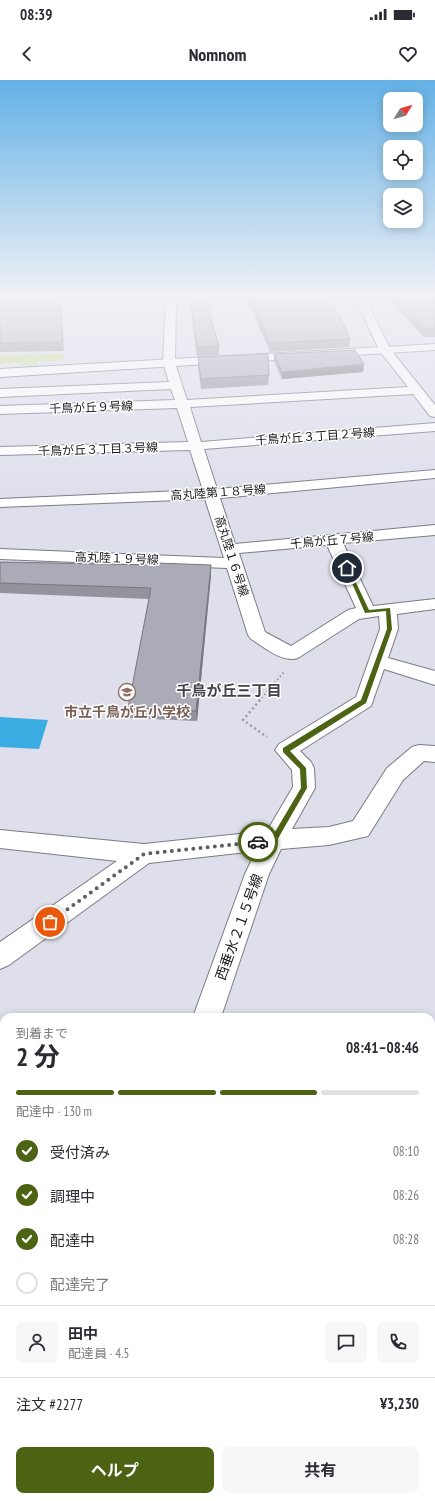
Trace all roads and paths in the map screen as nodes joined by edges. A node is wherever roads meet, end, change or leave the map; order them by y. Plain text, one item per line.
1 (163, 363) edge
2 (169, 363) edge
3 (396, 363) edge
4 (0, 372) edge
5 (176, 385) junction
6 (417, 390) junction
7 (0, 394) edge
8 (182, 404) junction
9 (0, 410) edge
10 (435, 413) edge
11 (435, 427) edge
12 (196, 446) junction
13 (0, 451) edge
14 (435, 474) edge
15 (212, 494) junction
16 (0, 503) edge
17 (435, 530) edge
18 (333, 540) junction
19 (0, 554) edge
20 (232, 556) junction
21 (435, 604) edge
22 (388, 609) junction
23 (367, 612) junction
24 (291, 654) junction
25 (378, 661) junction
26 (435, 678) edge
27 (286, 750) junction
28 (435, 754) edge
29 (0, 839) edge
30 (274, 840) junction
31 (144, 854) junction
32 (0, 957) edge
33 (208, 1013) edge

1 - 4 street
2 - 5 street, 高丸陸１６号線
3 - 6 street
5 - 7 street
5 - 8 street, 高丸陸１６号線
6 - 8 street, 千鳥が丘９号線
6 - 10 street
8 - 9 street, 千鳥が丘９号線
8 - 12 street, 高丸陸１６号線
11 - 12 street, 千鳥が丘３丁目２号線
12 - 13 street, 千鳥が丘３丁目３号線
12 - 15 street, 高丸陸１６号線
14 - 15 street, 高丸陸第１８号線
15 - 16 street, 高丸陸第１８号線
15 - 20 street, 高丸陸１６号線
17 - 18 street, 千鳥が丘７号線
18 - 20 street, 千鳥が丘７号線
18 - 23 street
19 - 20 street, 高丸陸１９号線
20 - 24 street, 高丸陸１６号線
21 - 22 street
22 - 23 street
22 - 25 street
23 - 24 street
24 - 27 path
25 - 26 street
25 - 27 street
27 - 30 street, 西垂水２１５号線
28 - 30 street
29 - 31 street
30 - 31 street
30 - 33 street, 西垂水２１５号線
31 - 32 street

